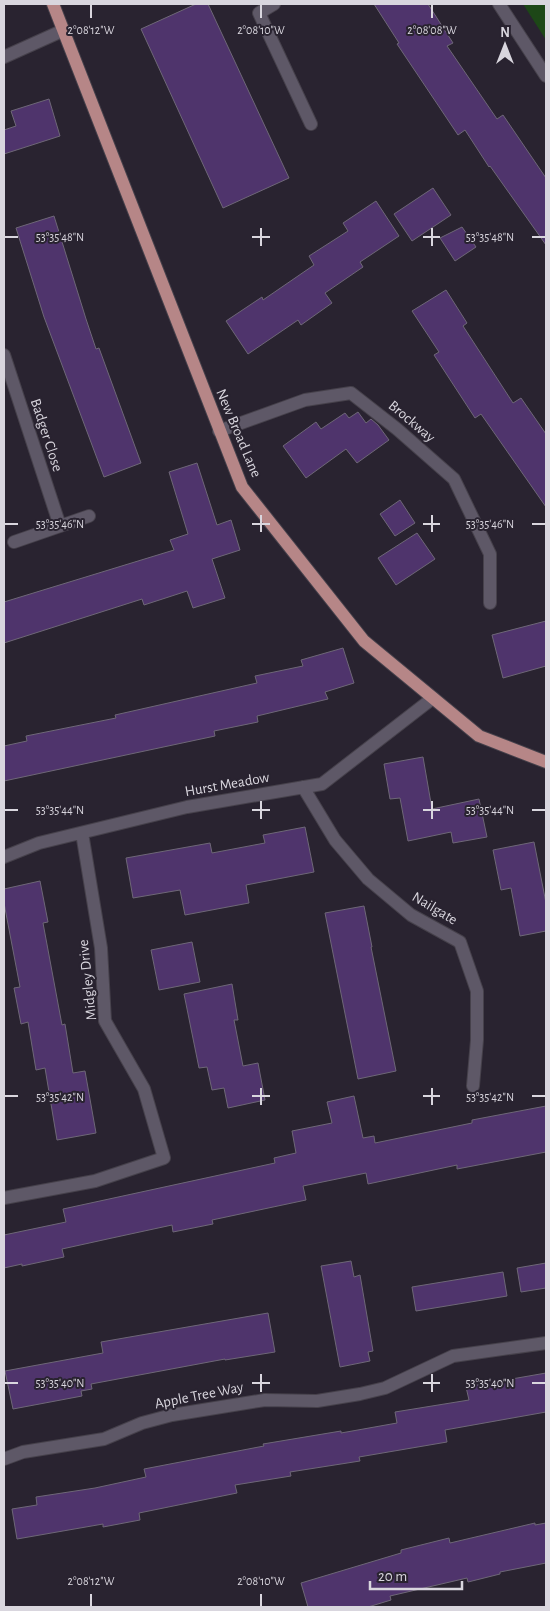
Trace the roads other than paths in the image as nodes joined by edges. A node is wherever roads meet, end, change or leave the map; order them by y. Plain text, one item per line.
1 (53, 4) edge
2 (274, 4) edge
3 (499, 4) edge
4 (64, 30) junction
5 (4, 58) edge
6 (546, 76) edge
7 (311, 124) dead end
8 (4, 355) edge
9 (219, 431) junction
10 (89, 516) dead end
11 (60, 526) junction
12 (14, 542) dead end
13 (490, 604) dead end
14 (433, 698) junction
15 (546, 762) edge
16 (303, 787) junction
17 (82, 833) junction
18 (4, 857) edge
19 (473, 1086) dead end
20 (4, 1198) edge
21 (546, 1343) edge
22 (4, 1459) edge

1 - 4 main road, New Broad Lane
2 - 7 street
3 - 6 street
4 - 5 street
4 - 9 main road, New Broad Lane
8 - 11 street, Badger Close
9 - 13 street, Brockway
9 - 14 main road, New Broad Lane
10 - 11 street
11 - 12 street
14 - 15 main road, New Broad Lane
14 - 16 street, Hurst Meadow
16 - 17 street, Hurst Meadow
16 - 19 street, Nailgate
17 - 18 street, Hurst Meadow
17 - 20 street, Midgley Drive
21 - 22 street, Apple Tree Way

